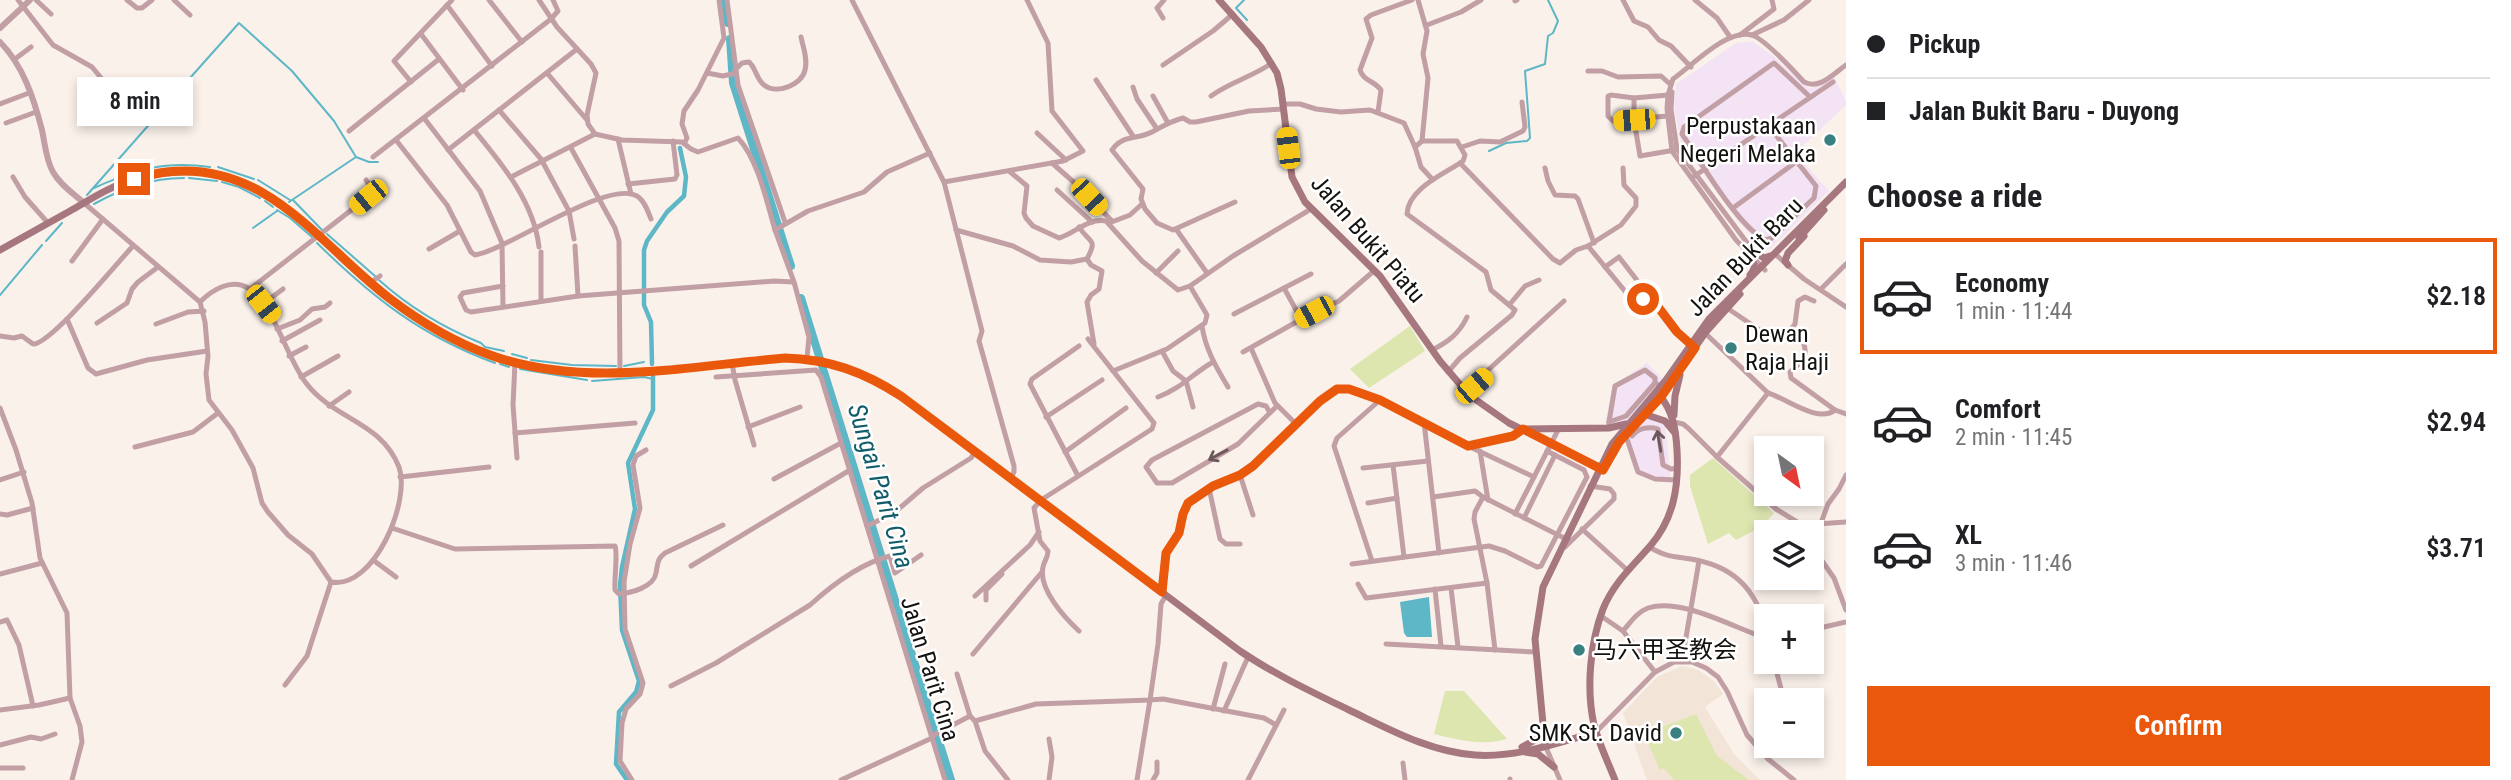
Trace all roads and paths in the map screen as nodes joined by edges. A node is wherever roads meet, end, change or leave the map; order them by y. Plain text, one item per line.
1 (18, 0) edge
2 (30, 0) edge
3 (36, 0) edge
4 (127, 0) edge
5 (152, 0) edge
6 (174, 0) edge
7 (489, 0) edge
8 (539, 0) edge
9 (553, 0) edge
10 (719, 0) edge
11 (727, 0) edge
12 (852, 0) edge
13 (1027, 0) edge
14 (1164, 0) edge
15 (1219, 0) edge
16 (1412, 0) edge
17 (1418, 0) edge
18 (1481, 0) edge
19 (1623, 0) edge
20 (1695, 0) edge
21 (1772, 0) edge
22 (1809, 0) edge
23 (450, 3) edge
24 (23, 7) junction
25 (51, 13) dead end
26 (1233, 14) junction
27 (190, 15) dead end
28 (1163, 18) dead end
29 (551, 19) junction
30 (1427, 25) junction
31 (1, 26) edge
32 (421, 34) junction
33 (1741, 35) junction
34 (1752, 35) junction
35 (801, 37) dead end
36 (1730, 37) junction
37 (0, 42) edge
38 (522, 42) junction
39 (31, 47) dead end
40 (577, 49) junction
41 (15, 59) junction
42 (439, 59) junction
43 (1272, 63) junction
44 (1163, 65) dead end
45 (1846, 65) edge
46 (492, 66) junction
47 (1691, 66) junction
48 (1588, 71) dead end
49 (547, 73) junction
50 (709, 73) junction
51 (733, 73) junction
52 (1096, 79) dead end
53 (1672, 81) junction
54 (411, 82) junction
55 (1833, 82) dead end
56 (1133, 88) dead end
57 (463, 90) junction
58 (29, 93) junction
59 (1668, 95) junction
60 (1153, 96) dead end
61 (1211, 96) dead end
62 (1809, 96) junction
63 (1634, 98) junction
64 (1522, 102) dead end
65 (0, 104) edge
66 (1283, 106) junction
67 (127, 109) dead end
68 (499, 110) junction
69 (1378, 111) junction
70 (36, 112) junction
71 (1667, 116) junction
72 (424, 118) junction
73 (587, 120) junction
74 (1634, 120) junction
75 (1168, 122) junction
76 (6, 123) dead end
77 (1768, 125) junction
78 (1157, 129) junction
79 (474, 130) junction
80 (349, 131) dead end
81 (1037, 133) dead end
82 (595, 134) junction
83 (1133, 136) junction
84 (618, 139) junction
85 (396, 140) junction
86 (673, 141) junction
87 (1422, 141) junction
88 (685, 142) junction
89 (1415, 147) junction
90 (1462, 147) junction
91 (571, 148) junction
92 (448, 150) junction
93 (1675, 150) junction
94 (930, 153) junction
95 (373, 157) dead end
96 (1066, 160) junction
97 (542, 162) junction
98 (1796, 162) junction
99 (1052, 163) junction
100 (1460, 163) junction
101 (1545, 168) dead end
102 (1623, 168) dead end
103 (1705, 168) junction
104 (1009, 171) junction
105 (13, 177) dead end
106 (511, 177) junction
107 (1693, 177) junction
108 (366, 180) dead end
109 (1433, 180) junction
110 (944, 182) junction
111 (1846, 182) edge
112 (628, 184) junction
113 (1846, 187) edge
114 (1057, 190) dead end
115 (631, 194) junction
116 (598, 199) junction
117 (85, 202) junction
118 (1235, 202) dead end
119 (1142, 204) junction
120 (1733, 208) junction
121 (1311, 209) junction
122 (569, 211) junction
123 (1819, 216) junction
124 (103, 219) junction
125 (651, 219) dead end
126 (1809, 219) junction
127 (1092, 222) junction
128 (1111, 222) junction
129 (48, 223) junction
130 (780, 226) junction
131 (1079, 227) junction
132 (537, 228) junction
133 (1176, 229) junction
134 (956, 230) junction
135 (460, 231) junction
136 (320, 237) junction
137 (574, 239) dead end
138 (502, 243) junction
139 (1591, 245) junction
140 (133, 246) junction
141 (575, 246) dead end
142 (429, 249) dead end
143 (0, 250) edge
144 (1178, 251) dead end
145 (1751, 253) junction
146 (1777, 256) junction
147 (1087, 259) junction
148 (72, 261) dead end
149 (1846, 264) edge
150 (1788, 265) junction
151 (158, 267) junction
152 (1605, 267) junction
153 (1766, 267) junction
154 (1375, 270) junction
155 (1156, 273) junction
156 (1207, 273) junction
157 (1311, 274) dead end
158 (1539, 280) dead end
159 (794, 282) junction
160 (503, 286) junction
161 (1190, 286) junction
162 (1284, 288) junction
163 (250, 289) junction
164 (284, 289) dead end
165 (1821, 289) junction
166 (620, 292) junction
167 (1649, 295) junction
168 (578, 296) junction
169 (541, 301) junction
170 (1564, 301) dead end
171 (1814, 301) dead end
172 (200, 302) junction
173 (330, 303) dead end
174 (263, 304) junction
175 (1510, 304) junction
176 (503, 307) junction
177 (1846, 307) edge
178 (1723, 308) junction
179 (204, 312) junction
180 (1234, 314) dead end
181 (1466, 317) dead end
182 (67, 319) junction
183 (1301, 319) junction
184 (320, 320) dead end
185 (97, 323) dead end
186 (156, 324) dead end
187 (1202, 326) junction
188 (277, 329) junction
189 (1704, 333) junction
190 (1788, 333) junction
191 (0, 336) edge
192 (1088, 339) dead end
193 (282, 341) junction
194 (1079, 346) dead end
195 (306, 347) dead end
196 (1693, 347) junction
197 (1095, 348) junction
198 (1251, 348) junction
199 (1432, 350) junction
200 (207, 351) junction
201 (1162, 351) junction
202 (1243, 352) dead end
203 (289, 356) junction
204 (338, 356) dead end
205 (809, 359) junction
206 (1688, 359) junction
207 (516, 362) junction
208 (1213, 362) junction
209 (732, 363) junction
210 (1113, 371) junction
211 (1448, 372) junction
212 (621, 374) junction
213 (734, 375) junction
214 (301, 377) junction
215 (716, 377) dead end
216 (1102, 380) dead end
217 (1186, 381) junction
218 (1228, 387) dead end
219 (1658, 390) junction
220 (1465, 391) junction
221 (1767, 391) junction
222 (349, 392) dead end
223 (1158, 397) dead end
224 (1380, 400) junction
225 (1275, 403) junction
226 (1258, 404) junction
227 (329, 406) junction
228 (800, 407) dead end
229 (1193, 407) dead end
230 (1126, 408) dead end
231 (1835, 410) junction
232 (1, 411) edge
233 (218, 413) junction
234 (1269, 413) junction
235 (1644, 414) junction
236 (1846, 414) edge
237 (1046, 417) junction
238 (1424, 422) junction
239 (1674, 422) junction
240 (635, 423) dead end
241 (1630, 423) junction
242 (1296, 424) junction
243 (1609, 425) junction
244 (748, 427) junction
245 (1523, 429) junction
246 (1558, 430) junction
247 (515, 433) junction
248 (1675, 433) junction
249 (1629, 435) junction
250 (841, 443) junction
251 (754, 445) dead end
252 (1468, 446) junction
253 (135, 447) dead end
254 (1549, 448) junction
255 (646, 450) dead end
256 (1480, 451) junction
257 (975, 452) junction
258 (1065, 452) junction
259 (1555, 455) junction
260 (1717, 457) junction
261 (517, 458) dead end
262 (1428, 461) junction
263 (1393, 465) junction
264 (489, 467) dead end
265 (1363, 468) dead end
266 (1601, 468) junction
267 (1678, 468) junction
268 (850, 470) junction
269 (24, 472) junction
270 (1240, 475) junction
271 (1846, 475) edge
272 (1078, 476) junction
273 (400, 477) junction
274 (1534, 477) junction
275 (775, 478) dead end
276 (1010, 479) junction
277 (0, 480) edge
278 (1677, 480) junction
279 (1592, 487) junction
280 (1209, 488) junction
281 (1433, 497) junction
282 (1397, 498) junction
283 (1485, 499) junction
284 (1041, 500) junction
285 (1368, 503) dead end
286 (33, 508) junction
287 (0, 514) edge
288 (1253, 514) dead end
289 (1516, 514) junction
290 (1524, 518) junction
291 (1795, 520) edge
292 (1822, 520) edge
293 (1846, 522) edge
294 (1824, 523) edge
295 (723, 525) dead end
296 (868, 525) junction
297 (393, 528) junction
298 (1582, 529) junction
299 (1039, 535) junction
300 (1564, 540) junction
301 (1240, 544) dead end
302 (1480, 547) junction
303 (1649, 547) junction
304 (1439, 552) junction
305 (921, 555) dead end
306 (1404, 557) junction
307 (880, 558) junction
308 (373, 560) junction
309 (1372, 561) junction
310 (1699, 561) junction
311 (42, 563) junction
312 (1824, 563) edge
313 (1352, 564) dead end
314 (691, 566) dead end
315 (1626, 569) junction
316 (1042, 572) junction
317 (0, 574) edge
318 (396, 578) dead end
319 (331, 582) junction
320 (1486, 583) junction
321 (1358, 584) dead end
322 (1451, 587) junction
323 (1435, 589) junction
324 (1164, 593) junction
325 (623, 594) junction
326 (1844, 595) edge
327 (975, 596) dead end
328 (986, 600) dead end
329 (1758, 604) edge
330 (1846, 610) edge
331 (1691, 611) junction
332 (1601, 617) junction
333 (0, 622) edge
334 (1846, 622) edge
335 (1824, 627) edge
336 (1079, 631) dead end
337 (1623, 631) junction
338 (1754, 633) edge
339 (1387, 644) dead end
340 (1441, 646) junction
341 (1458, 647) junction
342 (1495, 650) junction
343 (1535, 652) junction
344 (974, 654) dead end
345 (1248, 657) junction
346 (1682, 661) junction
347 (1224, 664) dead end
348 (1655, 672) junction
349 (957, 674) dead end
350 (285, 685) dead end
351 (671, 686) dead end
352 (70, 698) junction
353 (1150, 699) junction
354 (33, 706) junction
355 (1213, 709) junction
356 (0, 710) edge
357 (1283, 710) dead end
358 (1224, 711) junction
359 (973, 719) junction
360 (1544, 720) junction
361 (1276, 725) junction
362 (1596, 732) junction
363 (55, 734) dead end
364 (934, 735) junction
365 (1049, 739) dead end
366 (1754, 744) edge
367 (0, 745) edge
368 (1545, 745) junction
369 (1518, 752) junction
370 (1493, 755) junction
371 (1769, 758) edge
372 (1157, 762) dead end
373 (1402, 763) dead end
374 (1554, 767) junction
375 (0, 768) edge
376 (23, 768) dead end
377 (72, 780) edge
378 (632, 780) edge
379 (841, 780) edge
380 (945, 780) edge
381 (1008, 780) edge
382 (1049, 780) edge
383 (1137, 780) edge
384 (1153, 780) edge
385 (1248, 780) edge
386 (1405, 780) edge
387 (1560, 780) edge
388 (1615, 780) edge
389 (1794, 780) edge

1 - 24 street
2 - 24 street
3 - 25 street
4 - 5 street
6 - 27 street
7 - 38 street
8 - 29 street
9 - 29 street
10 - 50 street
11 - 51 street
12 - 94 street
13 - 96 street
14 - 28 street
15 - 26 main road, Jalan Bukit Piatu
16 - 69 street
17 - 30 street
18 - 30 street
19 - 47 street
20 - 36 street
21 - 33 street
22 - 34 street
23 - 32 street
23 - 46 street
24 - 31 street
24 - 67 street
26 - 43 main road, Jalan Bukit Piatu
26 - 44 street
29 - 38 street
29 - 40 street
30 - 87 street
32 - 42 street
32 - 54 street
33 - 34 street
33 - 36 street
34 - 45 street
35 - 51 street
36 - 47 street
37 - 41 street
38 - 46 street
39 - 41 street
40 - 49 street
40 - 73 street
41 - 58 street
42 - 54 street
42 - 57 street
43 - 61 street
43 - 66 main road, Jalan Bukit Piatu
46 - 57 street
47 - 53 street
48 - 53 street
49 - 68 street
49 - 73 street
50 - 51 street
50 - 88 street
51 - 130 street
52 - 83 street
53 - 59 street
53 - 93 street
54 - 80 street
55 - 62 street
56 - 78 street
57 - 72 street
58 - 65 street
58 - 70 street
59 - 63 street
59 - 71 street
60 - 75 street
62 - 77 street
62 - 103 street
63 - 74 street
63 - 74 street
64 - 90 street
66 - 69 street
66 - 75 street
66 - 121 main road, Jalan Bukit Piatu
68 - 79 street
68 - 97 street
69 - 89 street
70 - 76 street
70 - 117 street
71 - 74 street
71 - 93 street
72 - 85 street
72 - 92 street
73 - 82 street
74 - 93 street
75 - 78 street
77 - 98 street
77 - 103 street
78 - 83 street
79 - 92 street
79 - 106 street
81 - 96 street
82 - 84 street
82 - 91 street
83 - 119 street
84 - 86 street
84 - 112 street
85 - 95 street
85 - 135 street
86 - 88 street
86 - 112 street
87 - 89 street
87 - 90 street
88 - 130 street
89 - 109 street
90 - 100 street
91 - 97 street
91 - 116 street
92 - 138 street
93 - 107 street
94 - 110 street
94 - 130 street
96 - 99 street
97 - 106 street
97 - 122 street
98 - 120 street
98 - 120 street
99 - 104 street
99 - 128 street
100 - 109 street
100 - 139 street
101 - 139 street
102 - 139 street
103 - 107 street
103 - 120 street
104 - 110 street
104 - 131 street
105 - 129 street
106 - 132 street
107 - 145 street
108 - 136 street
109 - 175 street
110 - 134 street
111 - 126 main road, Jalan Bukit Baru
112 - 115 street
113 - 123 main road, Jalan Bukit Baru
114 - 127 street
115 - 116 street
115 - 125 street
116 - 122 street
116 - 166 street
117 - 124 street
117 - 129 main road
117 - 136 main road
118 - 133 street
119 - 128 street
119 - 133 street
121 - 154 main road, Jalan Bukit Piatu
121 - 156 street
122 - 132 street
122 - 137 street
123 - 146 main road, Jalan Bukit Baru
123 - 150 main road
124 - 140 street
124 - 148 street
126 - 145 main road
126 - 146 main road, Jalan Bukit Baru
127 - 128 street
127 - 131 street
128 - 155 street
129 - 143 main road
130 - 159 street
131 - 147 street
132 - 138 street
132 - 169 street
133 - 156 street
134 - 147 street
134 - 276 street
135 - 138 street
135 - 142 street
136 - 163 street
136 - 207 main road
138 - 160 street
139 - 152 street
140 - 151 street
140 - 182 street
141 - 168 street
144 - 155 street
145 - 153 street
145 - 178 main road
146 - 150 street
146 - 153 main road, Jalan Bukit Baru
147 - 197 street
149 - 165 street
150 - 165 street
151 - 172 street
151 - 185 street
152 - 167 street
152 - 167 street
153 - 178 main road, Jalan Bukit Baru
154 - 183 street
154 - 199 main road, Jalan Bukit Piatu
155 - 161 street
156 - 161 street
157 - 162 street
158 - 175 street
159 - 166 street
159 - 205 street
160 - 176 street
160 - 176 street
161 - 187 street
162 - 180 street
162 - 183 street
163 - 172 street
163 - 174 street
164 - 174 street
165 - 177 street
166 - 168 street
166 - 212 street
167 - 196 street
168 - 169 street
169 - 176 street
170 - 220 street
171 - 190 street
172 - 179 street
173 - 188 street
174 - 188 street
175 - 211 street
178 - 189 main road, Jalan Bukit Baru
178 - 190 street
178 - 196 main road, Jalan Bukit Baru
179 - 186 street
179 - 200 street
181 - 199 street
182 - 191 street
182 - 200 street
183 - 198 street
184 - 193 street
187 - 201 street
187 - 208 street
188 - 193 street
189 - 196 main road, Jalan Bukit Baru
189 - 221 street
190 - 231 street
192 - 197 street
193 - 203 street
194 - 237 street
195 - 203 street
196 - 206 main road, Jalan Bukit Baru
196 - 219 main road, Jalan Bukit Baru
197 - 210 street
198 - 202 street
198 - 225 street
199 - 211 main road, Jalan Bukit Piatu
200 - 233 street
201 - 210 street
201 - 217 street
203 - 214 street
204 - 214 street
205 - 209 main road
205 - 257 main road
206 - 219 main road, Jalan Bukit Baru
206 - 239 main road
207 - 212 main road
207 - 247 street
208 - 217 street
208 - 218 street
209 - 212 main road
209 - 213 street
210 - 272 street
211 - 220 main road, Jalan Bukit Piatu
213 - 215 street
213 - 244 street
213 - 250 street, Jalan Parit Cina
214 - 227 street
216 - 237 street
217 - 223 street
217 - 229 street
219 - 235 main road, Jalan Bukit Baru
219 - 239 main road
219 - 241 main road, Jalan Bukit Baru
219 - 243 street
219 - 243 street
220 - 245 main road, Jalan Bukit Piatu
221 - 231 street
221 - 260 street
222 - 227 street
224 - 238 street
224 - 242 street
224 - 309 street
225 - 226 street
225 - 234 street
225 - 242 street
226 - 234 street
234 -> 226 street
227 - 273 street
228 - 244 street
230 - 258 street
231 - 236 street
232 - 269 street
233 - 253 street
233 - 319 street
235 - 248 main road
235 - 249 main road, Jalan Bukit Baru
237 - 258 street
238 - 252 street
238 - 262 street
239 - 248 main road
239 - 260 street
240 - 247 street
241 - 243 main road
241 - 266 main road, Jalan Bukit Baru
242 - 270 street
243 - 246 main road
244 - 251 street
245 - 246 main road
245 - 252 street
245 - 254 main road, Jalan Bukit Piatu
246 - 254 street
247 - 261 street
248 - 267 main road
249 - 266 main road, Jalan Bukit Baru
267 -> 249 street
249 - 278 street
250 - 268 street, Jalan Parit Cina
250 - 275 street
252 - 256 street
254 - 259 street
254 - 266 main road, Jalan Bukit Piatu
254 - 274 street
255 - 325 street
256 - 274 street
256 - 283 street
257 - 276 main road
257 - 296 street
258 - 272 street
259 - 290 street
259 - 300 street
260 - 291 street
262 - 263 street
262 - 281 street
263 - 265 street
263 - 282 street
264 - 273 street
266 - 279 main road, Jalan Bukit Baru
267 - 278 main road
268 - 296 street, Jalan Parit Cina
268 - 314 street
269 - 277 street
269 - 286 street
270 - 280 street
270 - 288 street
271 - 292 street
272 - 284 street
273 - 297 street
274 - 289 street
276 - 284 main road
278 - 303 main road
279 - 298 street
279 - 300 main road, Jalan Bukit Baru
280 - 301 street
280 - 324 street
281 - 283 street
281 - 304 street
282 - 285 street
282 - 306 street
283 - 289 street
283 - 302 street
284 - 299 street
284 - 324 main road
286 - 287 street
286 - 311 street
289 - 290 street
290 - 300 street
293 - 294 street
295 - 325 street
296 - 307 street, Jalan Parit Cina
297 - 308 street
297 - 325 street
298 - 300 street
298 - 315 street
299 - 316 street
299 - 327 street
299 - 328 street
300 - 302 street
300 - 343 main road, Jalan Bukit Baru
302 - 304 street
302 - 320 street
303 - 310 street
303 - 315 main road
304 - 306 street
305 - 307 street
306 - 309 street
307 - 351 street
307 - 364 street, Jalan Parit Cina
308 - 318 street
308 - 319 street
309 - 313 street
310 - 329 street
310 - 331 street
311 - 317 street
311 - 352 street
312 - 326 street
315 - 332 main road
316 - 336 street
316 - 344 street
319 - 350 street
320 - 322 street
320 - 342 street
321 - 323 street
322 - 323 street
322 - 341 street
323 - 340 street
324 - 345 main road
324 - 353 street
325 - 378 street
326 - 330 street
331 - 337 street
331 - 338 street
331 - 346 street
332 - 337 street
332 - 362 main road
333 - 354 street
334 - 335 street
337 - 348 street
339 - 340 street
340 - 341 street
341 - 342 street
342 - 343 street
343 - 360 main road, Jalan Bukit Baru
345 - 358 street
345 - 370 main road
346 - 348 street
346 - 366 street
347 - 355 street
348 - 362 street
349 - 359 street
352 - 354 street
352 - 377 street
353 - 355 street
353 - 359 street
353 - 383 street
354 - 356 street
355 - 358 street
357 - 361 street
358 - 361 street
359 - 364 street
359 - 381 street
360 - 368 main road, Jalan Bukit Baru
360 - 370 main road
361 - 385 street
362 - 368 main road
362 - 388 main road
363 - 367 street
364 - 379 street
364 - 380 street, Jalan Parit Cina
365 - 382 street
368 - 369 main road
368 - 374 street
369 - 370 main road
369 - 374 main road
371 - 389 street
372 - 384 street
373 - 386 street
374 - 387 street
375 - 376 street

